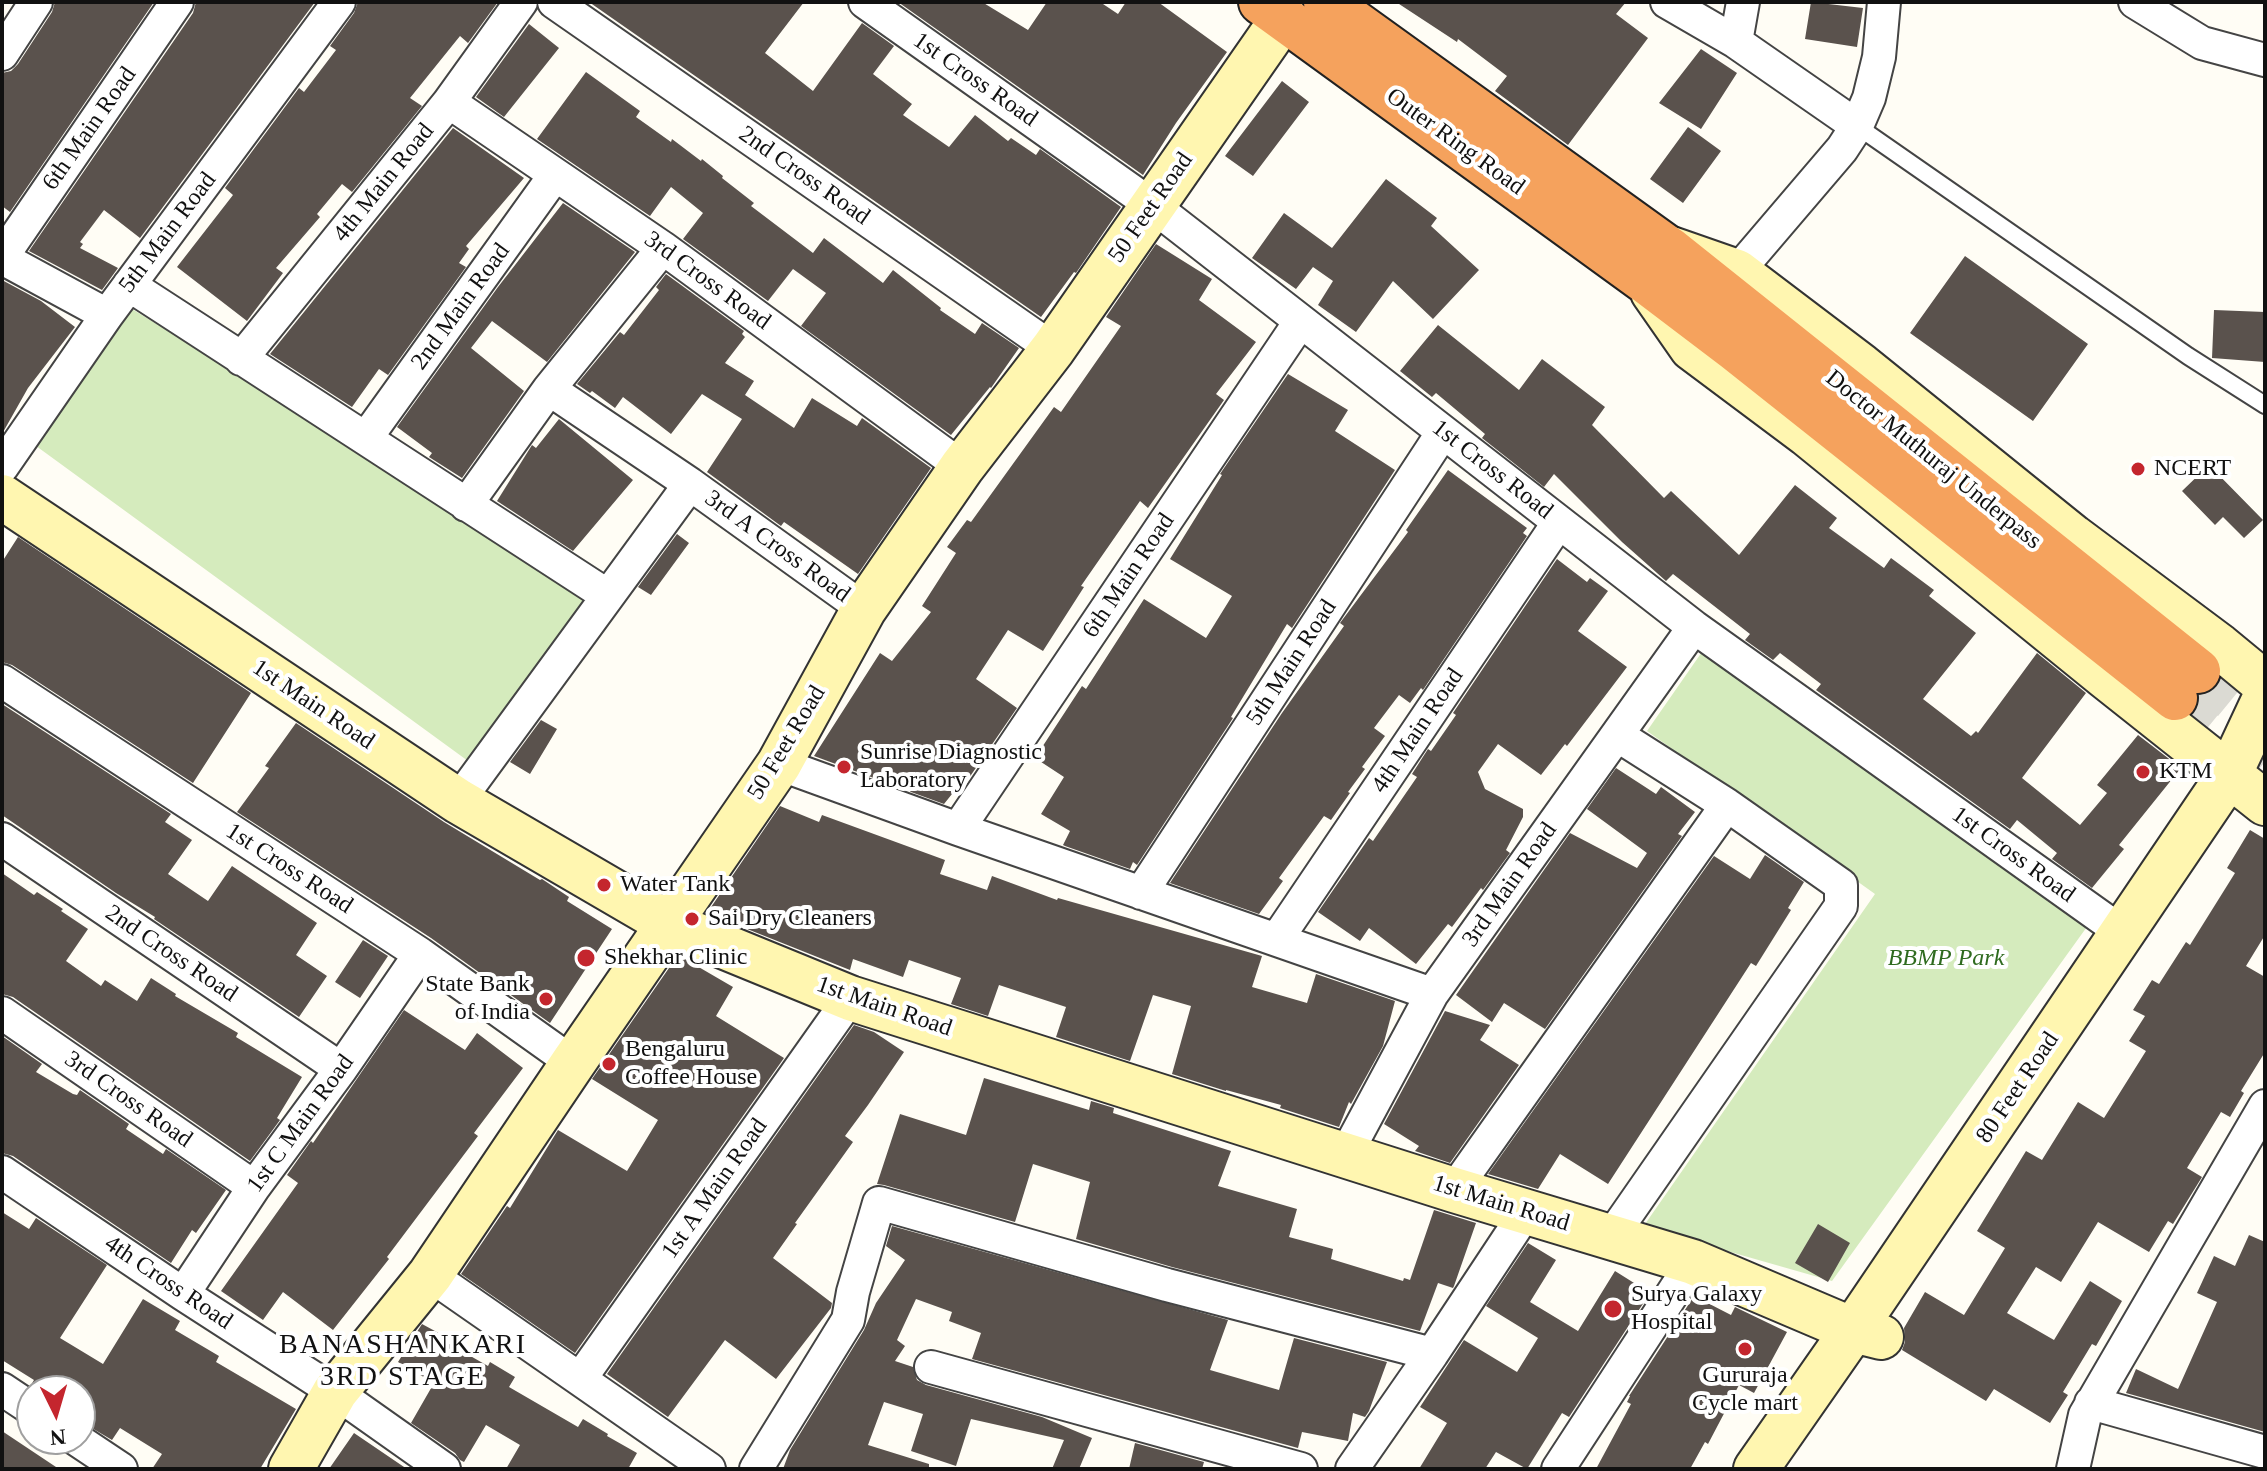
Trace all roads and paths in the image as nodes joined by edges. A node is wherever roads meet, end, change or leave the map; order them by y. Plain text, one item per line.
1 (36, 2) edge
2 (177, 2) edge
3 (339, 2) edge
4 (521, 2) edge
5 (554, 2) edge
6 (865, 2) edge
7 (1326, 2) edge
8 (1667, 2) edge
9 (1743, 2) edge
10 (1884, 2) edge
11 (2135, 2) edge
12 (1272, 10) edge
13 (1736, 42) junction
14 (2, 54) edge
15 (2265, 60) edge
16 (449, 102) junction
17 (1857, 126) junction
18 (555, 175) junction
19 (1153, 206) junction
20 (663, 248) junction
21 (2, 258) edge
22 (1658, 266) junction
23 (1737, 272) junction
24 (129, 285) junction
25 (107, 315) junction
26 (1300, 322) junction
27 (1053, 349) junction
28 (241, 359) junction
29 (549, 389) junction
30 (2265, 405) edge
31 (1443, 432) junction
32 (366, 438) junction
33 (2, 467) edge
34 (962, 467) junction
35 (690, 484) junction
36 (2, 497) edge
37 (466, 505) junction
38 (1559, 522) junction
39 (608, 596) junction
40 (864, 609) junction
41 (1694, 627) junction
42 (2, 681) edge
43 (2265, 684) edge
44 (2186, 685) tunnel mouth
45 (2265, 698) edge
46 (1617, 735) junction
47 (779, 764) junction
48 (2252, 781) edge
49 (458, 801) junction
50 (1727, 805) junction
51 (958, 829) junction
52 (2, 839) edge
53 (1141, 893) junction
54 (669, 924) junction
55 (2123, 933) junction
56 (1277, 939) junction
57 (420, 954) junction
58 (1432, 994) junction
59 (850, 998) junction
60 (2, 1013) edge
61 (573, 1063) junction
62 (341, 1069) junction
63 (2265, 1106) edge
64 (1345, 1156) junction
65 (2, 1172) edge
66 (254, 1187) junction
67 (1454, 1190) junction
68 (1526, 1212) junction
69 (1611, 1237) junction
70 (1693, 1262) junction
71 (430, 1275) junction
72 (183, 1294) junction
73 (1867, 1333) junction
74 (1432, 1354) junction
75 (931, 1367) dead end
76 (580, 1379) junction
77 (335, 1392) junction
78 (2091, 1403) junction
79 (96, 1452) edge
80 (2265, 1452) edge
81 (121, 1469) edge
82 (291, 1469) edge
83 (443, 1469) edge
84 (709, 1469) edge
85 (756, 1469) edge
86 (1301, 1469) edge
87 (1352, 1469) edge
88 (1558, 1469) edge
89 (1756, 1469) edge
90 (1793, 1469) edge
91 (2073, 1469) edge

1 - 14 street
2 - 21 street, 6th Main Road
3 - 24 street, 5th Main Road
4 - 16 street, 4th Main Road
5 - 27 street, 2nd Cross Road
6 - 19 street, 1st Cross Road
7 - 22 highway, Outer Ring Road
8 - 13 street
9 - 13 street
10 - 17 street
11 - 15 street
12 - 19 street, 50 Feet Road
12 - 22 highway, Outer Ring Road
13 - 17 street
16 - 18 street, 3rd Cross Road
16 - 28 street, 4th Main Road
17 - 23 street
17 - 30 lane
18 - 20 street, 3rd Cross Road
18 - 32 street, 2nd Main Road
19 - 26 street, 1st Cross Road
19 - 27 street, 50 Feet Road
20 - 29 street
20 - 34 street, 3rd Cross Road
21 - 25 street
22 - 23 street
22 - 44 highway, Doctor Muthuraj Underpass
22 - 48 street
23 - 43 street
24 - 25 street, 5th Main Road
24 - 28 street
25 - 33 street, 5th Main Road
26 - 31 street, 1st Cross Road
26 - 51 street, 6th Main Road
27 - 34 street, 50 Feet Road
28 - 32 street
29 - 35 street, 3rd A Cross Road
29 - 37 street
31 - 38 street, 1st Cross Road
31 - 53 street, 5th Main Road
32 - 37 street
34 - 40 street, 50 Feet Road
35 - 39 street
35 - 40 street, 3rd A Cross Road
36 - 49 street, 1st Main Road
37 - 39 street
38 - 41 street, 1st Cross Road
38 - 56 street, 4th Main Road
39 - 49 street
40 - 47 street, 50 Feet Road
41 - 46 street, 3rd Main Road
41 - 55 street, 1st Cross Road
42 - 57 street, 1st Cross Road
45 - 48 street, 80 Feet Road
46 - 50 street
46 - 58 street, 3rd Main Road
47 - 51 street
47 - 54 street, 50 Feet Road
48 - 55 street, 80 Feet Road
48 - 73 street, 80 Feet Road
49 - 54 street, 1st Main Road
50 - 67 street
50 - 69 street
51 - 53 street
52 - 62 street, 2nd Cross Road
53 - 56 street
54 - 59 street, 1st Main Road
54 - 61 street, 50 Feet Road
55 - 73 street, 80 Feet Road
56 - 58 street
57 - 61 street, 1st Cross Road
57 - 62 street, 1st C Main Road
58 - 64 street, 3rd Main Road
59 - 64 street, 1st Main Road
59 - 76 street, 1st A Main Road
60 - 66 street, 3rd Cross Road
61 - 71 street, 50 Feet Road
62 - 66 street, 1st C Main Road
63 - 78 street
64 - 67 street, 1st Main Road
65 - 72 street, 4th Cross Road
66 - 72 street, 1st C Main Road
67 - 68 street, 1st Main Road
68 - 69 street, 1st Main Road
68 - 74 street
69 - 70 street, 1st Main Road
70 - 73 street, 1st Main Road
70 - 88 street
71 - 76 street
71 - 77 street, 50 Feet Road
72 - 77 street, 4th Cross Road
73 - 89 street, 80 Feet Road
73 - 90 street, 80 Feet Road
74 - 85 street
74 - 87 street
75 - 86 street
76 - 84 street
77 - 82 street, 50 Feet Road
77 - 83 street
78 - 80 street
78 - 91 street
79 - 81 street

